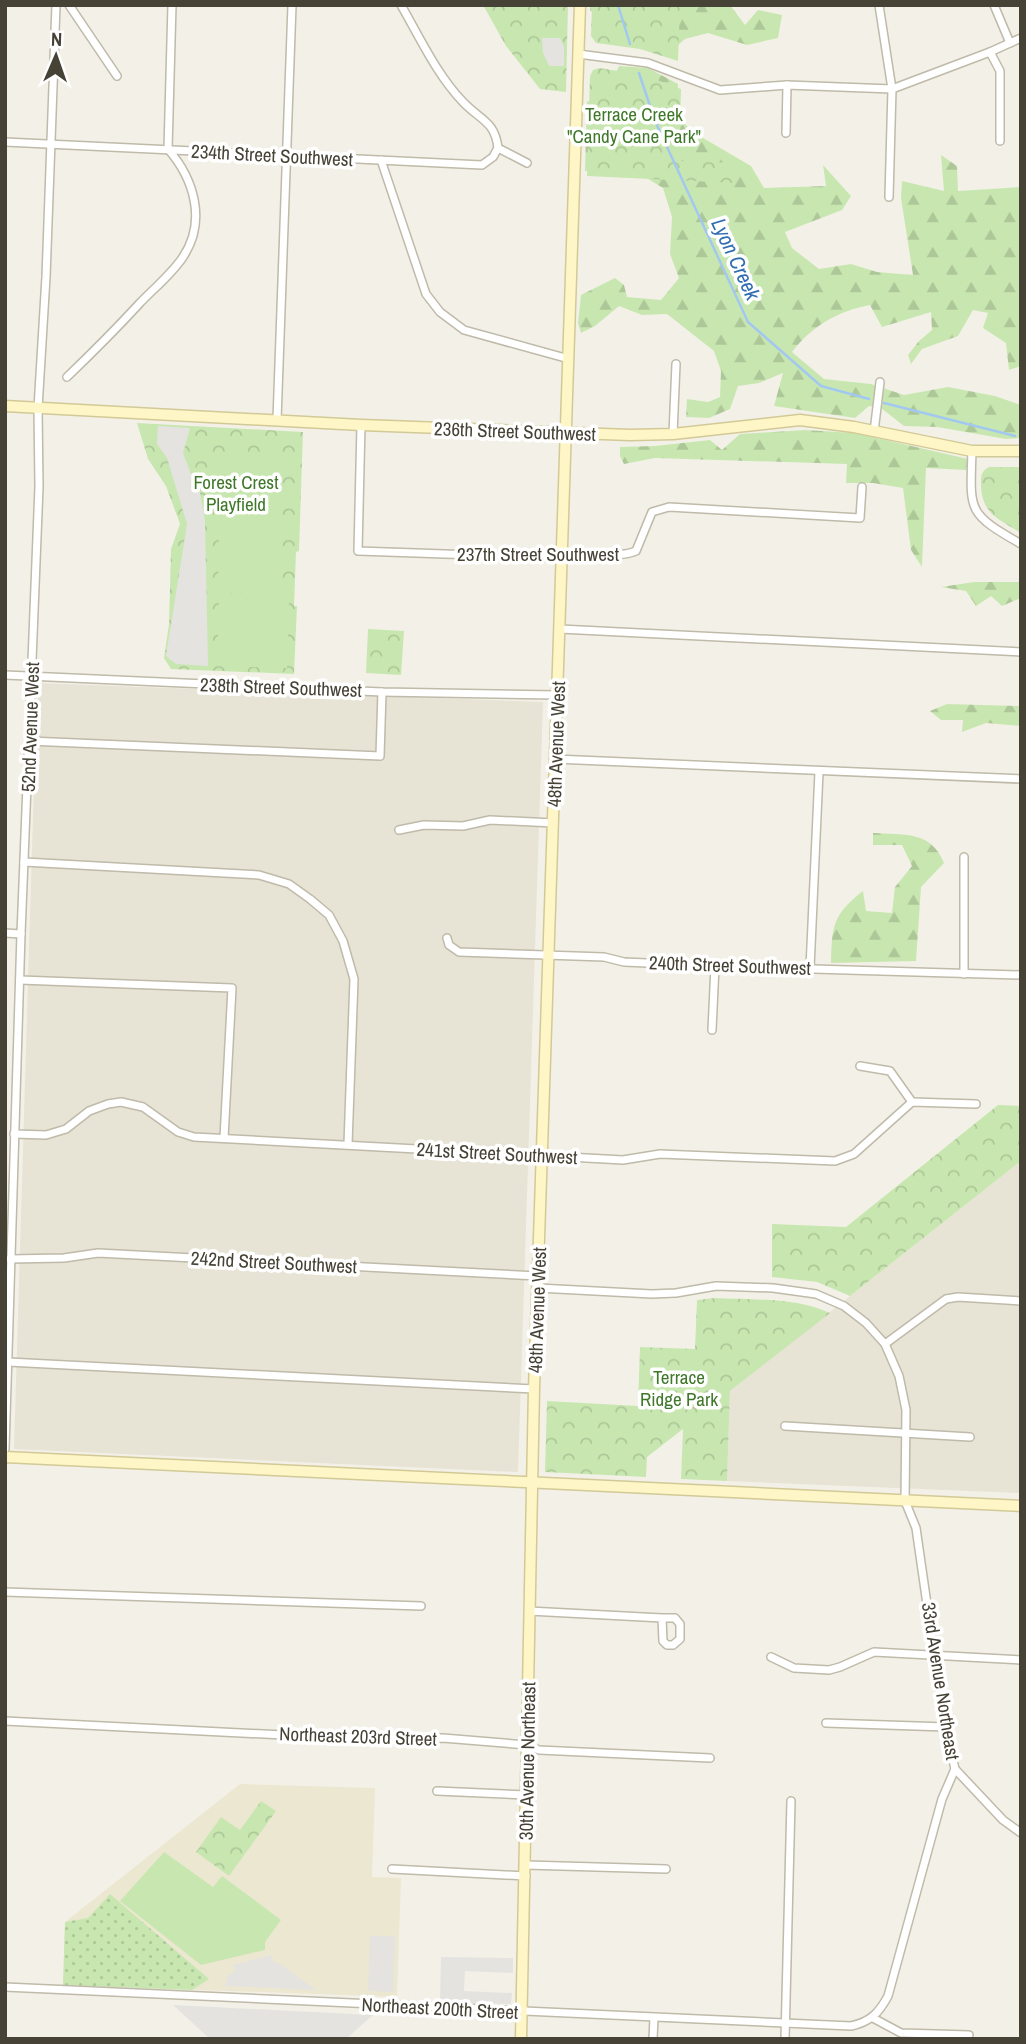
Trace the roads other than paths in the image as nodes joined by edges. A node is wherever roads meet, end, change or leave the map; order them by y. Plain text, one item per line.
1 (56, 5) edge
2 (69, 5) edge
3 (172, 5) edge
4 (292, 5) edge
5 (401, 5) edge
6 (580, 5) edge
7 (879, 5) edge
8 (994, 5) edge
9 (1021, 38) edge
10 (1010, 43) junction
11 (990, 52) junction
12 (578, 54) junction
13 (117, 76) dead end
14 (787, 85) junction
15 (892, 89) junction
16 (786, 134) dead end
17 (1000, 141) dead end
18 (5, 142) edge
19 (51, 144) junction
20 (498, 148) junction
21 (168, 149) junction
22 (288, 156) junction
23 (381, 160) junction
24 (527, 163) dead end
25 (889, 197) dead end
26 (569, 359) junction
27 (676, 364) dead end
28 (67, 377) dead end
29 (880, 382) dead end
30 (5, 406) edge
31 (38, 408) junction
32 (277, 420) junction
33 (361, 425) junction
34 (874, 432) junction
35 (565, 433) junction
36 (673, 433) junction
37 (972, 451) junction
38 (1021, 451) edge
39 (862, 486) dead end
40 (1021, 544) edge
41 (562, 558) junction
42 (560, 629) junction
43 (1021, 652) edge
44 (5, 675) edge
45 (32, 676) junction
46 (382, 692) junction
47 (557, 695) junction
48 (29, 741) junction
49 (555, 759) junction
50 (819, 772) junction
51 (1021, 779) edge
52 (554, 823) junction
53 (399, 830) dead end
54 (964, 856) dead end
55 (24, 862) junction
56 (5, 933) edge
57 (21, 934) junction
58 (447, 938) dead end
59 (548, 956) junction
60 (715, 966) junction
61 (810, 968) junction
62 (964, 974) junction
63 (1021, 975) edge
64 (20, 980) junction
65 (712, 1030) dead end
66 (860, 1066) dead end
67 (912, 1102) junction
68 (975, 1104) dead end
69 (15, 1134) junction
70 (224, 1138) junction
71 (348, 1144) junction
72 (542, 1156) junction
73 (9, 1195) edge
74 (10, 1259) junction
75 (538, 1282) junction
76 (1021, 1301) edge
77 (886, 1344) junction
78 (8, 1362) junction
79 (534, 1389) junction
80 (785, 1426) dead end
81 (905, 1433) junction
82 (970, 1437) dead end
83 (5, 1449) edge
84 (5, 1457) edge
85 (531, 1482) junction
86 (905, 1501) junction
87 (1021, 1506) edge
88 (5, 1592) edge
89 (421, 1606) dead end
90 (529, 1611) junction
91 (662, 1618) dead end
92 (935, 1656) junction
93 (771, 1657) dead end
94 (1021, 1660) edge
95 (5, 1721) edge
96 (826, 1723) dead end
97 (946, 1727) junction
98 (527, 1745) junction
99 (710, 1758) dead end
100 (955, 1769) junction
101 (437, 1791) dead end
102 (527, 1795) junction
103 (791, 1801) dead end
104 (1021, 1833) edge
105 (392, 1869) dead end
106 (666, 1869) dead end
107 (526, 1871) junction
108 (5, 1987) edge
109 (522, 2011) junction
110 (654, 2018) junction
111 (873, 2018) junction
112 (786, 2024) junction
113 (969, 2035) dead end
114 (521, 2039) edge
115 (653, 2039) edge
116 (785, 2039) edge

1 - 19 street, 52nd Avenue West
2 - 13 street
3 - 21 street
4 - 22 street
5 - 20 street
6 - 12 main road, 48th Avenue West
7 - 15 street
8 - 10 street
9 - 10 street
10 - 11 street
11 - 15 street
11 - 17 street
12 - 14 street
12 - 26 main road, 48th Avenue West
14 - 15 street
14 - 16 street
15 - 25 street
18 - 19 street, 234th Street Southwest
19 - 21 street, 234th Street Southwest
19 - 31 street, 52nd Avenue West
20 - 23 street, 234th Street Southwest
20 - 24 street
21 - 22 street, 234th Street Southwest
21 - 28 street
22 - 23 street, 234th Street Southwest
22 - 32 street
23 - 26 street
26 - 35 main road, 48th Avenue West
27 - 36 street
29 - 34 street
30 - 31 main road, 236th Street Southwest
31 - 32 main road, 236th Street Southwest
31 - 45 street, 52nd Avenue West
32 - 33 main road, 236th Street Southwest
33 - 35 main road, 236th Street Southwest
33 - 41 street, 237th Street Southwest
34 - 36 main road, 236th Street Southwest
34 - 37 main road, 236th Street Southwest
35 - 36 main road, 236th Street Southwest
35 - 41 main road, 48th Avenue West
37 - 38 main road, 236th Street Southwest
37 - 40 street
39 - 41 street, 237th Street Southwest
41 - 42 main road, 48th Avenue West
42 - 43 street
42 - 47 main road, 48th Avenue West
44 - 45 street, 238th Street Southwest
45 - 46 street, 238th Street Southwest
45 - 48 street, 52nd Avenue West
46 - 47 street, 238th Street Southwest
46 - 48 street
47 - 49 main road, 48th Avenue West
48 - 55 street, 52nd Avenue West
49 - 50 street
49 - 52 main road, 48th Avenue West
50 - 51 street
50 - 61 street
52 - 53 street
52 - 59 main road, 48th Avenue West
54 - 62 street
55 - 57 street, 52nd Avenue West
55 - 71 street
56 - 57 street
57 - 64 street, 52nd Avenue West
58 - 59 street, 240th Street Southwest
59 - 60 street, 240th Street Southwest
59 - 72 main road, 48th Avenue West
60 - 61 street, 240th Street Southwest
60 - 65 street
61 - 62 street, 240th Street Southwest
62 - 63 street, 240th Street Southwest
64 - 69 street, 52nd Avenue West
64 - 70 street
66 - 67 street
67 - 68 street
67 - 72 street, 241st Street Southwest
69 - 70 street, 241st Street Southwest
69 - 73 street, 52nd Avenue West
70 - 71 street, 241st Street Southwest
71 - 72 street, 241st Street Southwest
72 - 75 main road, 48th Avenue West
73 - 74 street, 52nd Avenue West
74 - 75 street, 242nd Street Southwest
74 - 78 street, 52nd Avenue West
75 - 77 street, 242nd Street Southwest
75 - 79 main road, 48th Avenue West
76 - 77 street
77 - 81 street, 33rd Avenue Northeast
78 - 79 street
78 - 83 street, 52nd Avenue West
79 - 85 main road, 48th Avenue West
80 - 81 street
81 - 82 street
81 - 86 street, 33rd Avenue Northeast
84 - 85 main road
85 - 86 main road
85 - 90 main road, 30th Avenue Northeast
86 - 87 main road
86 - 92 street, 33rd Avenue Northeast
88 - 89 street
90 - 91 street
90 - 98 main road, 30th Avenue Northeast
92 - 93 street
92 - 94 street
92 - 97 street, 33rd Avenue Northeast
95 - 98 street, Northeast 203rd Street
96 - 97 street
97 - 100 street, 33rd Avenue Northeast
98 - 99 street, Northeast 203rd Street
98 - 102 main road, 30th Avenue Northeast
100 - 104 street
100 - 111 street, 33rd Avenue Northeast
101 - 102 street
102 - 107 main road, 30th Avenue Northeast
103 - 112 street
105 - 107 street
106 - 107 street
107 - 109 main road, 30th Avenue Northeast
108 - 109 street, Northeast 200th Street
109 - 110 street, Northeast 200th Street
109 - 114 main road, 30th Avenue Northeast
110 - 112 street, Northeast 200th Street
110 - 115 street
111 - 112 street, Northeast 200th Street
111 - 113 street
112 - 116 street

